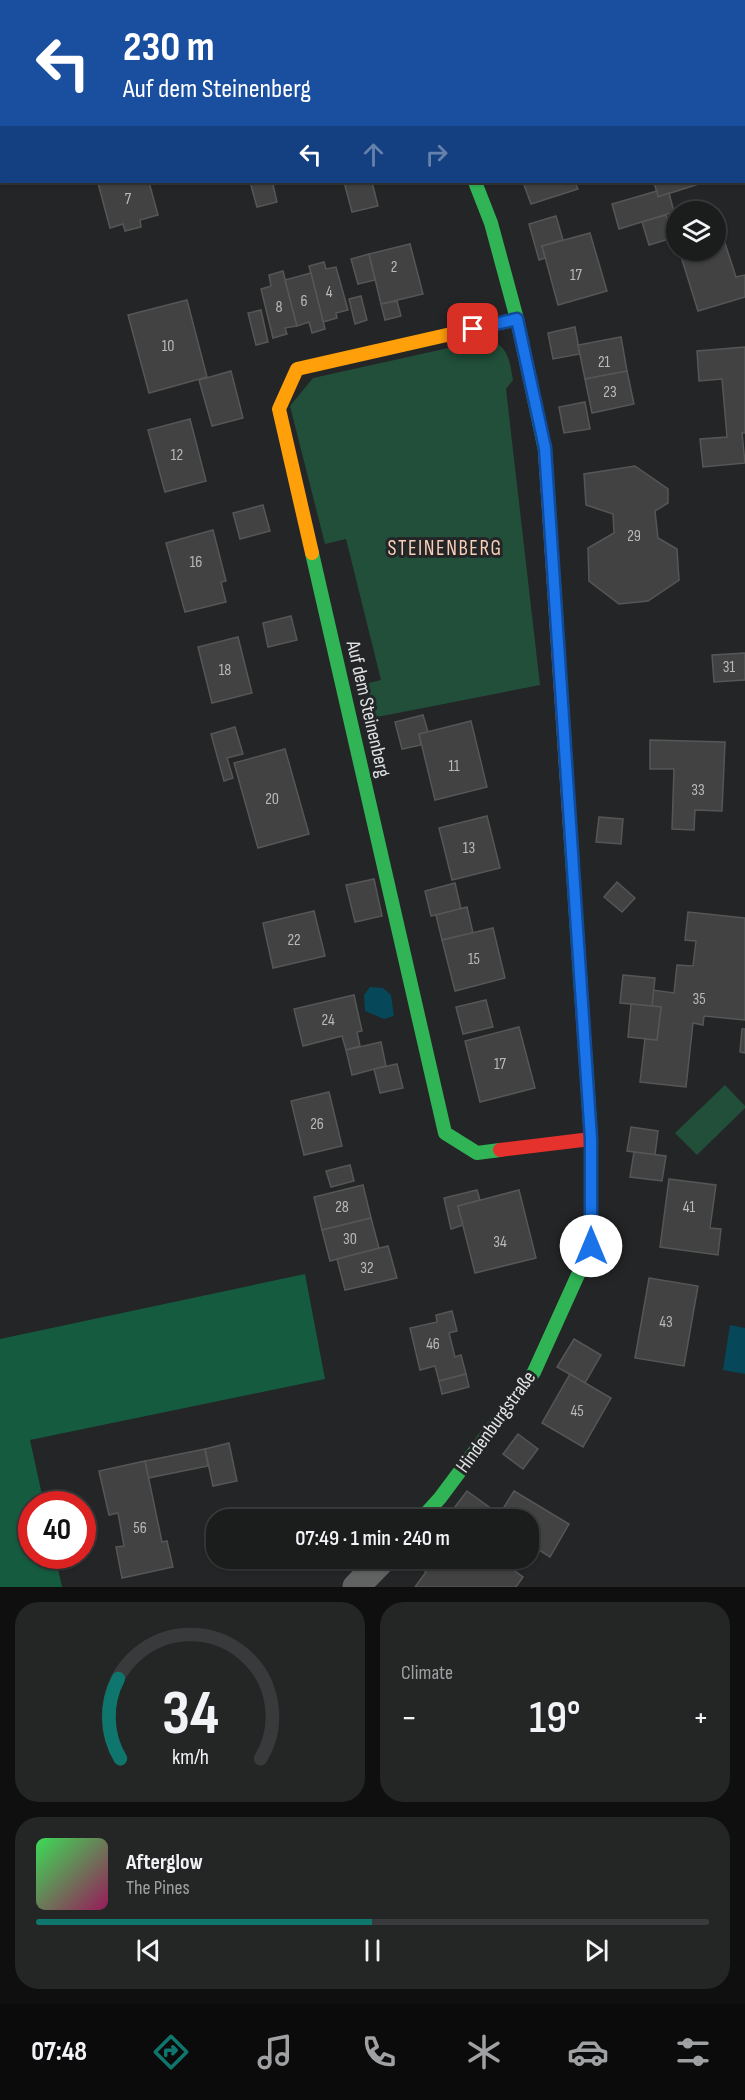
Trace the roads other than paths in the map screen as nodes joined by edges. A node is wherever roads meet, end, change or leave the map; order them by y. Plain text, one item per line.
1 (475, 183) edge
2 (517, 319) junction
3 (591, 1139) junction
4 (430, 1509) edge
5 (373, 1569) edge
6 (356, 1587) edge

1 - 2 street, Hindenburgstraße
2 - 3 street, Hindenburgstraße
2 - 3 street, Auf dem Steinenberg
3 - 4 street, Hindenburgstraße
5 - 6 street

